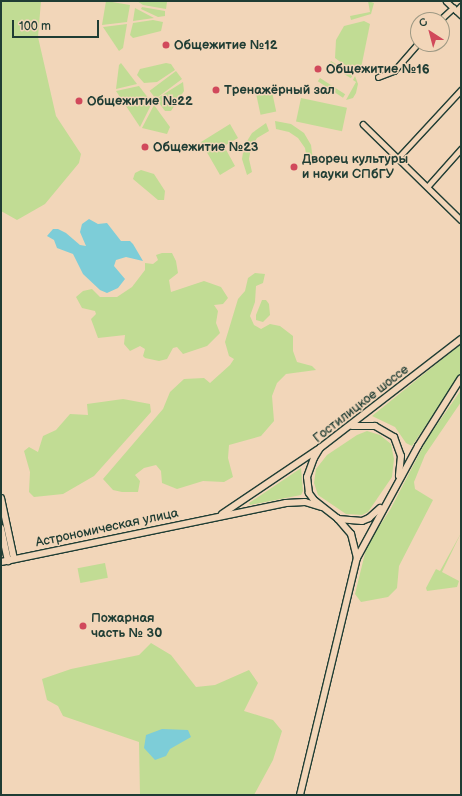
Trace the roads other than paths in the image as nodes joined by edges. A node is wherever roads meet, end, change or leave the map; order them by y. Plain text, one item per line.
1 (446, 1) edge
2 (461, 6) edge
3 (455, 10) junction
4 (450, 13) edge
5 (461, 16) edge
6 (411, 52) edge
7 (378, 77) dead end
8 (461, 90) edge
9 (363, 124) dead end
10 (461, 149) edge
11 (398, 158) junction
12 (428, 186) junction
13 (461, 220) edge
14 (461, 339) edge
15 (461, 378) edge
16 (350, 427) junction
17 (320, 448) junction
18 (398, 480) junction
19 (1, 498) edge
20 (384, 504) junction
21 (321, 507) junction
22 (218, 516) junction
23 (337, 518) junction
24 (1, 528) edge
25 (357, 558) junction
26 (11, 560) junction
27 (1, 562) edge
28 (300, 795) edge

1 - 3 street
2 - 3 street
3 - 4 street
3 - 5 street
6 - 7 street
8 - 11 street
9 - 11 street
10 - 12 street
11 - 12 street
12 - 13 street
14 - 16 main road, Гостилицкое шоссе
15 - 18 main road, Гостилицкое шоссе
16 - 17 main road, Гостилицкое шоссе
16 - 18 main road
17 - 21 main road, Гостилицкое шоссе
17 - 22 main road, Астрономическая улица
18 - 20 main road, Гостилицкое шоссе
19 - 26 main road
20 - 23 main road
20 - 25 main road, Гостилицкое шоссе
21 - 22 main road, Астрономическая улица
21 - 23 main road, Гостилицкое шоссе
22 - 26 main road, Астрономическая улица
23 - 25 main road, Гостилицкое шоссе
24 - 26 main road
25 - 28 main road, Гостилицкое шоссе
26 - 27 main road, Астрономическая улица

